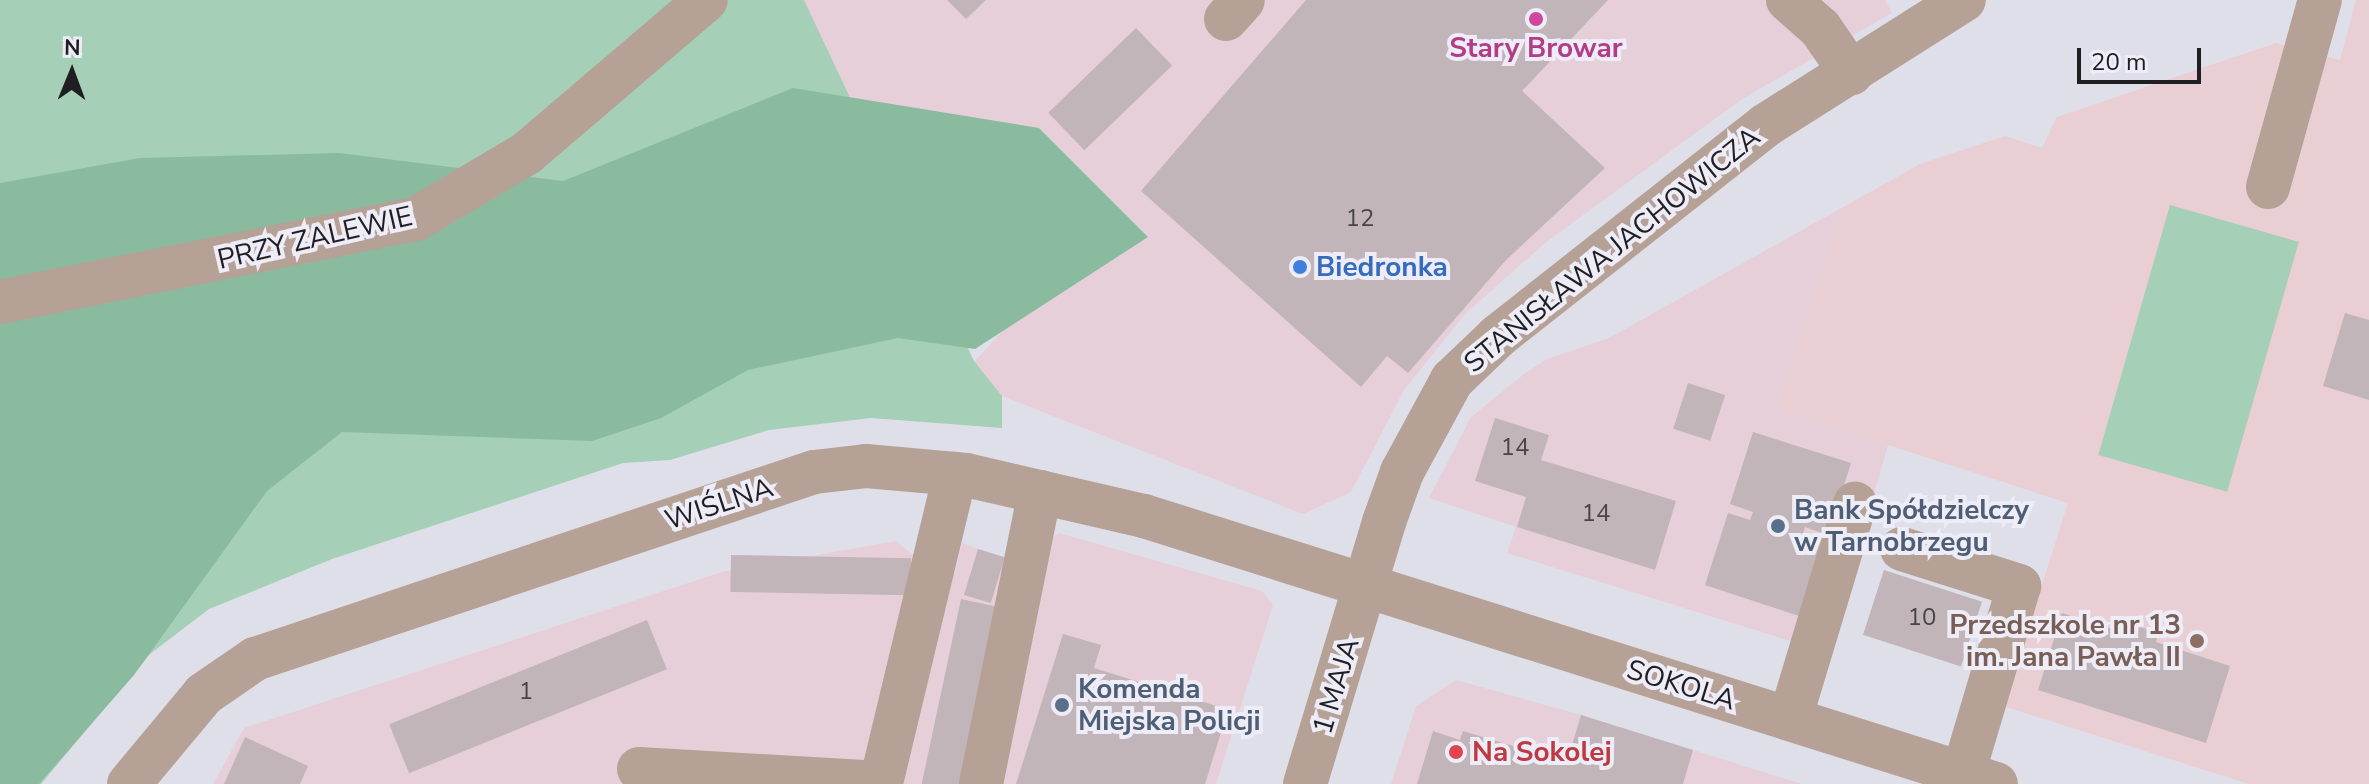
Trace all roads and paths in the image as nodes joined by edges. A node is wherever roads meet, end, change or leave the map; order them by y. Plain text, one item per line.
1 (706, 0) edge
2 (1788, 0) edge
3 (1964, 0) edge
4 (2320, 0) edge
5 (1851, 73) junction
6 (2268, 187) dead end
7 (0, 302) edge
8 (955, 474) junction
9 (1040, 492) junction
10 (1855, 504) dead end
11 (1902, 549) dead end
12 (1366, 587) junction
13 (1790, 719) junction
14 (639, 769) dead end
15 (1980, 779) edge
16 (129, 784) edge
17 (981, 784) edge
18 (1305, 784) edge

1 - 7 street, PRZY ZALEWIE
2 - 5 street
3 - 5 street, STANISŁAWA JACHOWICZA
4 - 6 street
5 - 12 street, STANISŁAWA JACHOWICZA
8 - 9 street, WIŚLNA
8 - 14 street
8 - 16 street, WIŚLNA
9 - 12 street, WIŚLNA
9 - 17 street
10 - 13 street
11 - 15 street
12 - 13 street, SOKOLA
12 - 18 street, 1 MAJA
13 - 15 street, SOKOLA

